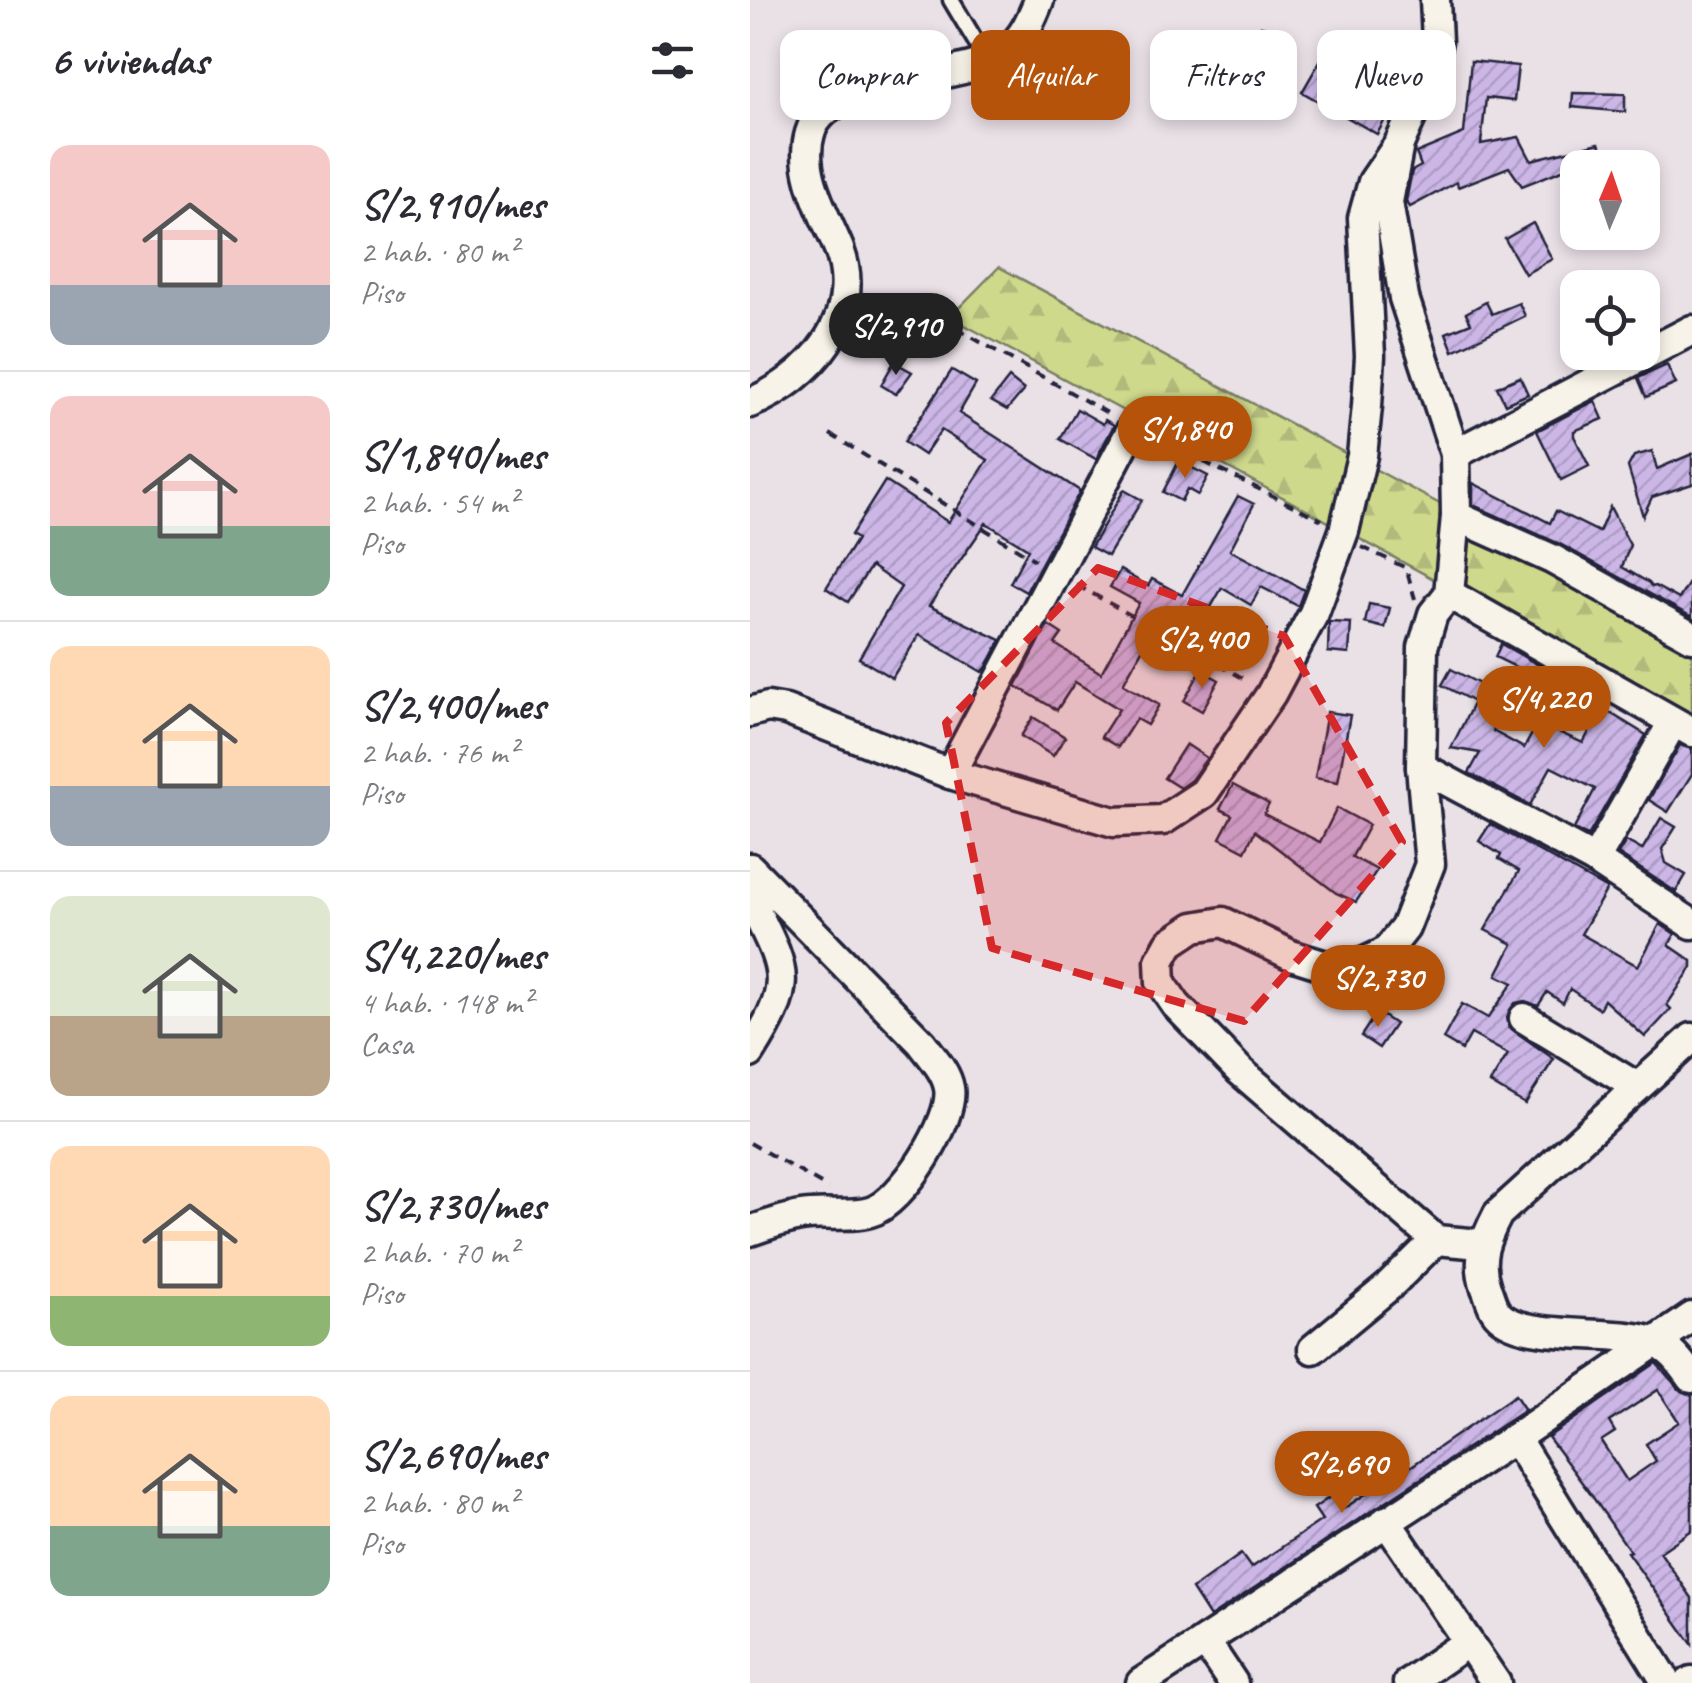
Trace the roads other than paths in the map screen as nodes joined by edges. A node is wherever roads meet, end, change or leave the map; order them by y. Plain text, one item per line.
1 (951, 0) edge
2 (1039, 0) edge
3 (1435, 0) edge
4 (1026, 30) edge
5 (971, 34) edge
6 (971, 66) edge
7 (1399, 144) junction
8 (1692, 330) edge
9 (750, 403) edge
10 (1134, 428) road end
11 (1456, 454) junction
12 (1456, 516) junction
13 (1450, 594) junction
14 (1692, 637) edge
15 (750, 712) edge
16 (1683, 727) edge
17 (1421, 767) junction
18 (950, 774) junction
19 (1595, 860) junction
20 (750, 868) edge
21 (750, 899) edge
22 (1692, 924) edge
23 (1524, 1018) dead end
24 (1692, 1038) edge
25 (750, 1053) edge
26 (1637, 1086) junction
27 (750, 1231) edge
28 (1436, 1240) junction
29 (1481, 1244) junction
30 (1692, 1317) edge
31 (1654, 1342) junction
32 (1313, 1349) dead end
33 (1692, 1378) edge
34 (1515, 1438) junction
35 (1386, 1521) junction
36 (1206, 1641) junction
37 (1468, 1642) junction
38 (1141, 1683) edge
39 (1233, 1683) edge
40 (1408, 1683) edge
41 (1496, 1683) edge
42 (1667, 1683) edge

1 - 5 lane
2 - 4 street
3 - 7 street
6 - 9 street
7 - 11 street
7 - 18 street
8 - 11 street
10 - 18 street
11 - 12 street
12 - 13 street
12 - 14 street
13 - 16 street
13 - 17 street
15 - 18 street
16 - 19 street
17 - 19 street
17 - 28 street
19 - 22 street
20 - 27 street
21 - 25 street
23 - 26 street
24 - 26 street
26 - 29 street
28 - 29 street
28 - 32 street
29 - 31 street
30 - 31 street
31 - 33 street
31 - 34 street
34 - 35 street
34 - 42 street
35 - 36 street
35 - 37 street
36 - 38 street
36 - 39 street
37 - 40 street
37 - 41 street

